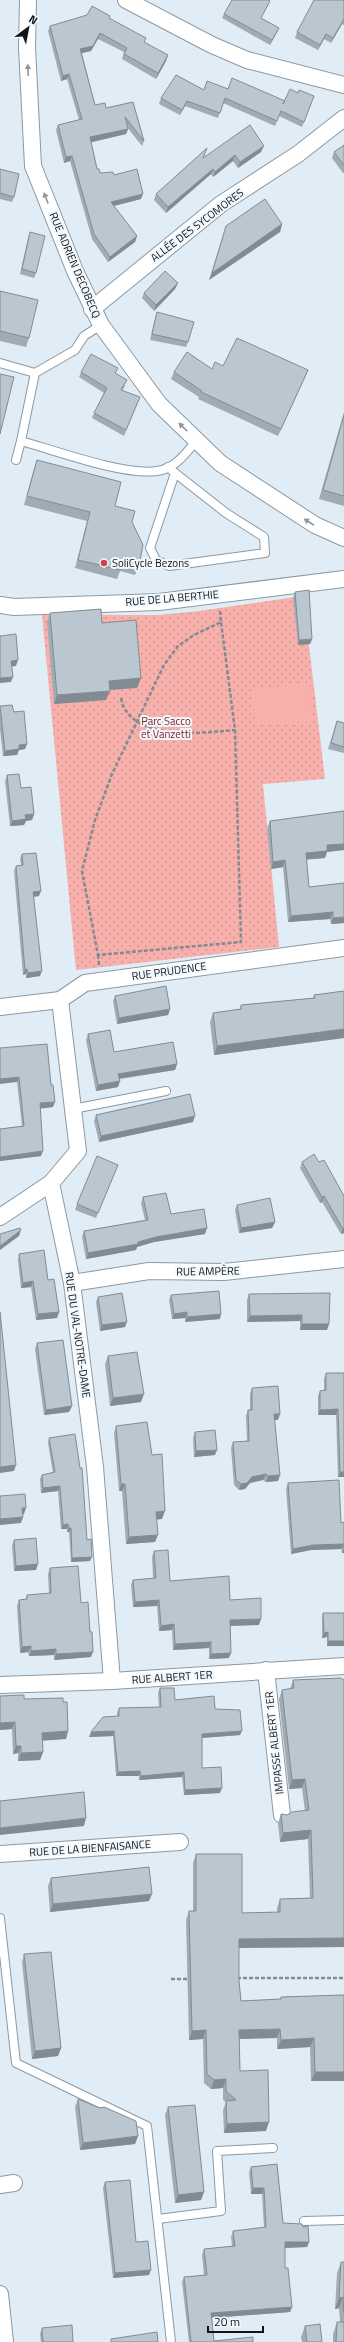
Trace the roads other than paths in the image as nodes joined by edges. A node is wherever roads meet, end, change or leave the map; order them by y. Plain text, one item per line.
1 (28, 0) edge
2 (126, 0) edge
3 (344, 85) edge
4 (344, 118) edge
5 (92, 309) junction
6 (101, 325) junction
7 (0, 363) edge
8 (35, 373) junction
9 (197, 440) junction
10 (20, 441) junction
11 (16, 460) dead end
12 (168, 467) junction
13 (176, 473) junction
14 (344, 538) edge
15 (344, 579) edge
16 (0, 605) edge
17 (344, 948) edge
18 (60, 1000) junction
19 (0, 1006) edge
20 (166, 1091) dead end
21 (73, 1109) junction
22 (51, 1183) junction
23 (0, 1217) edge
24 (344, 1259) edge
25 (72, 1283) junction
26 (344, 1666) edge
27 (266, 1670) junction
28 (112, 1681) junction
29 (0, 1684) edge
30 (282, 1815) edge
31 (180, 1842) dead end
32 (0, 1854) edge
33 (0, 1918) edge
34 (272, 2148) dead end
35 (158, 2219) junction
36 (344, 2220) edge
37 (304, 2221) dead end
38 (0, 2294) edge
39 (5, 2342) edge
40 (172, 2342) edge

5 -> 1 street, RUE ADRIEN DECOBECQ
2 - 3 street
4 - 5 street, ALLÉE DES SYCOMORES
5 - 6 street, RUE ADRIEN DECOBECQ
6 - 8 lane
9 -> 6 street, RUE ADRIEN DECOBECQ
7 - 8 lane
8 - 10 lane
9 - 12 lane
14 -> 9 street, RUE ADRIEN DECOBECQ
10 - 11 lane
10 - 12 lane
12 - 13 lane
13 - 13 lane
15 - 16 street, RUE DE LA BERTHIE
17 - 18 street, RUE PRUDENCE
18 - 19 street, RUE PRUDENCE
18 - 21 street
20 - 21 lane
21 - 22 street
22 - 23 street
22 - 25 street, RUE DU VAL-NOTRE-DAME
24 - 25 street, RUE AMPÈRE
25 - 28 street, RUE DU VAL-NOTRE-DAME
26 - 27 street, RUE ALBERT 1ER
27 - 28 street, RUE ALBERT 1ER
27 - 30 street, IMPASSE ALBERT 1ER
28 - 29 street, RUE ALBERT 1ER
31 - 32 street, RUE DE LA BIENFAISANCE
33 - 35 lane
34 - 35 lane
35 - 40 lane
36 - 37 lane
38 - 39 street

